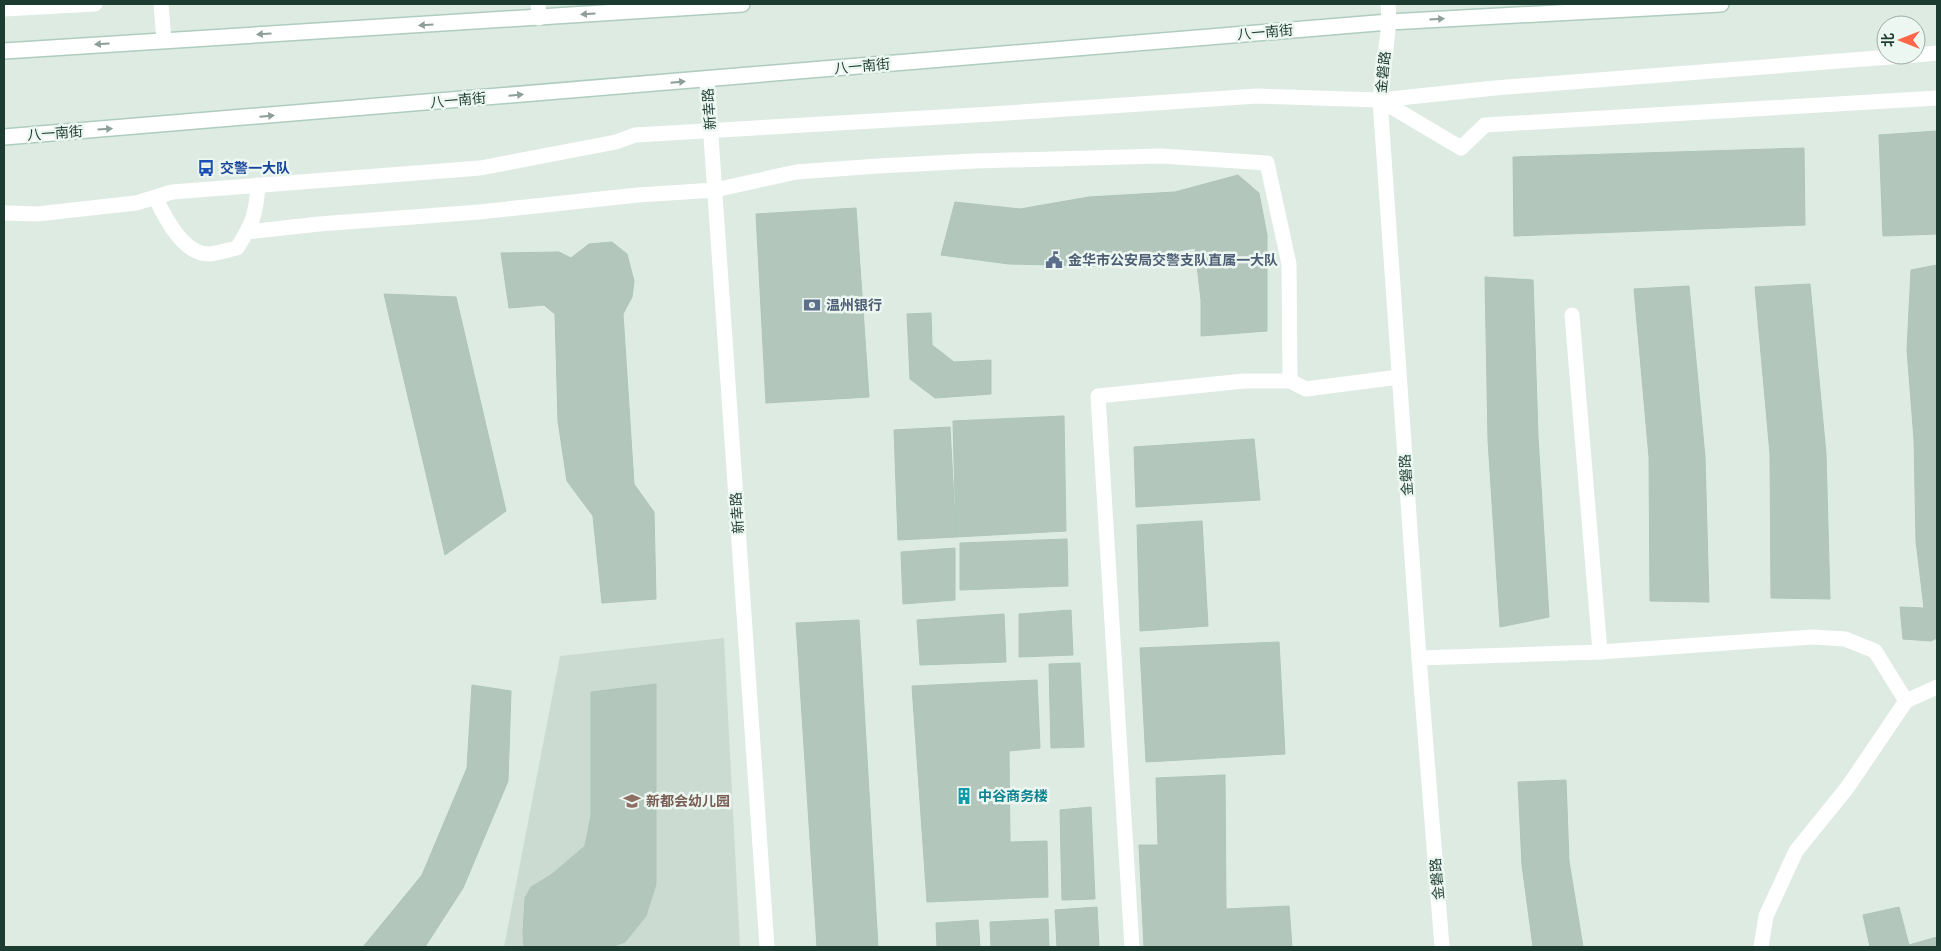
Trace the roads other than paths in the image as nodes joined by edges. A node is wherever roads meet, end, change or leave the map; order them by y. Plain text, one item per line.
1 (95, 4) edge
2 (161, 4) edge
3 (742, 4) edge
4 (1388, 4) edge
5 (1720, 4) edge
6 (4, 9) edge
7 (538, 11) edge
8 (1389, 22) junction
9 (164, 40) junction
10 (4, 51) edge
11 (1876, 58) edge
12 (707, 79) junction
13 (1937, 98) edge
14 (1380, 100) junction
15 (710, 130) junction
16 (4, 137) edge
17 (258, 185) junction
18 (714, 190) junction
19 (155, 197) junction
20 (4, 213) edge
21 (247, 232) junction
22 (1572, 315) dead end
23 (1399, 377) junction
24 (1290, 381) junction
25 (1600, 652) junction
26 (1419, 658) junction
27 (1937, 688) edge
28 (1906, 701) junction
29 (767, 947) edge
30 (1132, 947) edge
31 (1442, 947) edge
32 (1761, 947) edge

1 - 6 street
2 - 9 street
3 -> 7 street
4 - 8 street, 金磐路
8 -> 5 street, 八一南街
7 -> 9 street
8 - 12 street, 八一南街
8 - 14 street, 金磐路
9 -> 10 street
11 - 14 street
12 - 15 street, 新幸路
16 -> 12 street, 八一南街
13 - 14 street
14 - 15 street
14 - 23 street, 金磐路
15 - 17 street
15 - 18 street, 新幸路
17 - 19 street
17 - 21 street
18 - 21 street
18 - 24 street
18 - 29 street, 新幸路
19 - 20 street
19 - 21 street
22 - 25 street
23 - 24 street
23 - 26 street, 金磐路
24 - 30 street
25 - 26 street
25 - 28 street
26 - 31 street, 金磐路
27 - 28 street
28 - 32 street

